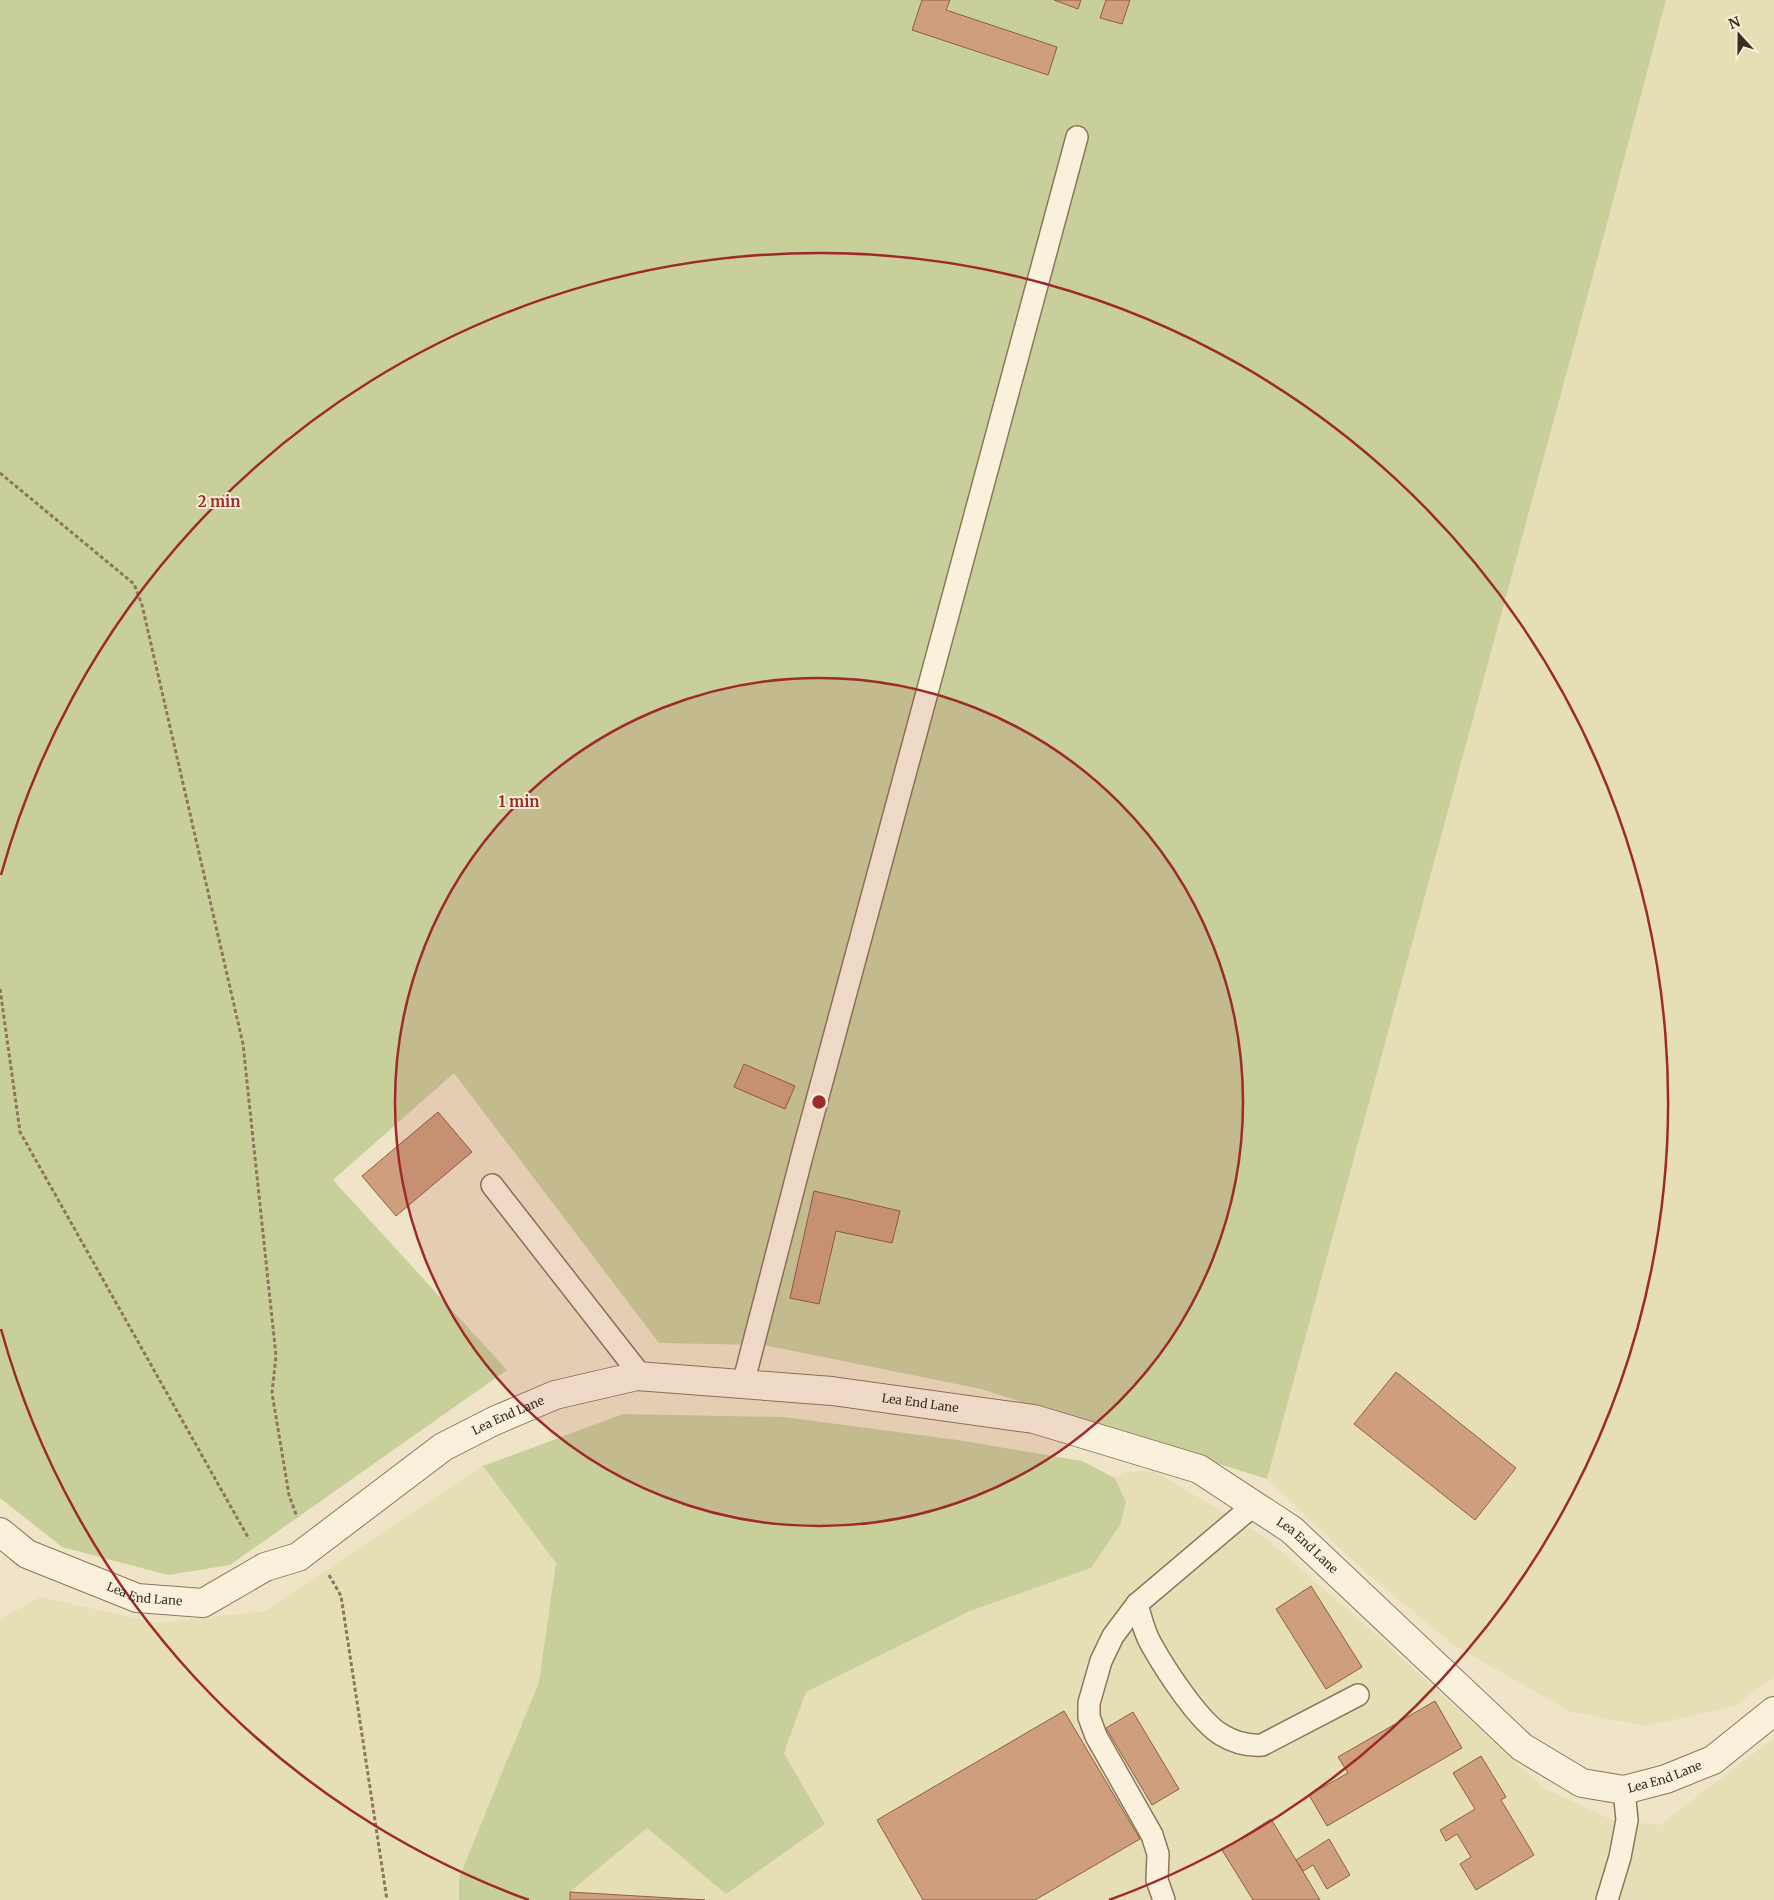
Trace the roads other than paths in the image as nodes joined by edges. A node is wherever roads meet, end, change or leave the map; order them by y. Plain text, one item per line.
1 (1077, 137) dead end
2 (492, 1186) dead end
3 (642, 1376) junction
4 (743, 1384) junction
5 (1254, 1505) junction
6 (0, 1532) edge
7 (1137, 1604) junction
8 (1358, 1695) dead end
9 (1774, 1711) edge
10 (1624, 1790) junction
11 (1164, 1900) edge
12 (1608, 1900) edge

1 - 4 lane
2 - 3 lane
3 - 4 street, Lea End Lane
3 - 6 street, Lea End Lane
4 - 5 street, Lea End Lane
5 - 7 lane
5 - 10 street, Lea End Lane
7 - 8 lane
7 - 11 lane
9 - 10 street, Lea End Lane
10 - 12 lane

